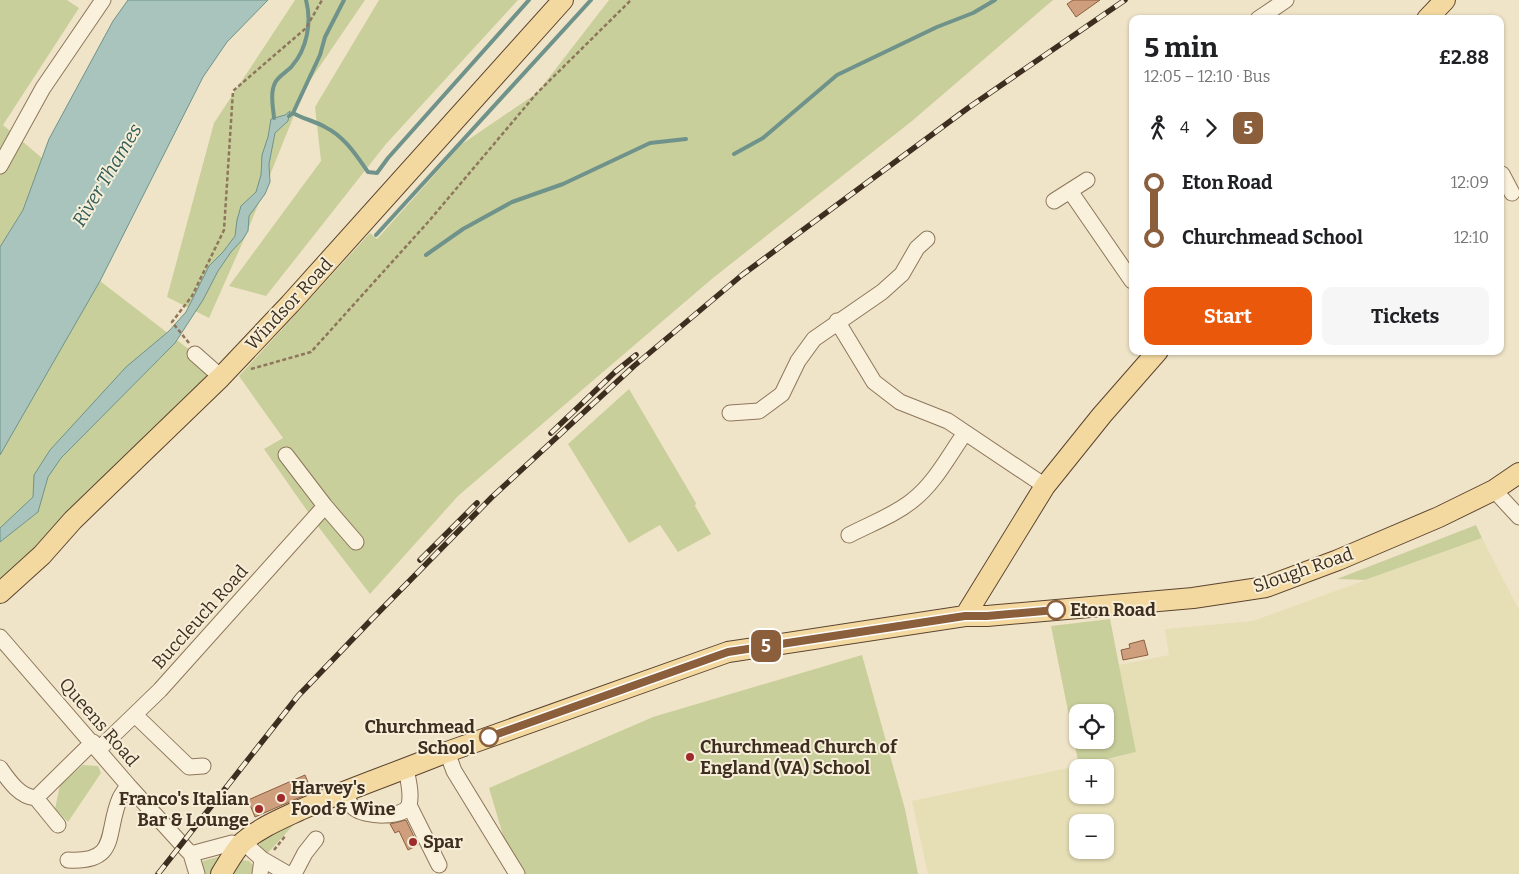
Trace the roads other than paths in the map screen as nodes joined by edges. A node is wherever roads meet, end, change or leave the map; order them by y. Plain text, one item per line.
1 (103, 0) edge
2 (563, 0) edge
3 (1286, 0) edge
4 (1444, 0) edge
5 (1264, 15) edge
6 (1431, 15) edge
7 (0, 166) edge
8 (1504, 178) edge
9 (1087, 180) dead end
10 (1070, 191) junction
11 (1513, 196) edge
12 (1054, 201) dead end
13 (927, 239) dead end
14 (1129, 277) edge
15 (837, 321) junction
16 (195, 354) dead end
17 (1154, 355) edge
18 (221, 377) junction
19 (730, 412) dead end
20 (965, 433) junction
21 (286, 455) dead end
22 (1519, 473) edge
23 (1045, 486) junction
24 (1494, 490) junction
25 (325, 506) junction
26 (1519, 517) edge
27 (849, 535) dead end
28 (356, 542) dead end
29 (0, 593) edge
30 (965, 616) junction
31 (0, 637) edge
32 (134, 714) junction
33 (96, 746) junction
34 (447, 752) junction
35 (203, 766) dead end
36 (0, 768) edge
37 (406, 769) junction
38 (128, 785) junction
39 (345, 791) junction
40 (36, 798) junction
41 (409, 805) junction
42 (58, 825) dead end
43 (316, 839) dead end
44 (242, 843) junction
45 (191, 854) junction
46 (68, 860) dead end
47 (440, 865) dead end
48 (261, 866) edge
49 (197, 874) edge
50 (221, 874) edge
51 (288, 874) edge
52 (294, 874) edge
53 (517, 874) edge

1 - 7 street
2 - 18 main road, Windsor Road
3 - 5 street
4 - 6 main road
8 - 11 street
9 - 10 street
10 - 12 street
10 - 14 street
13 - 15 street
15 - 19 street
15 - 20 street
16 - 18 street
17 - 23 main road
18 - 29 main road, Windsor Road
20 - 23 street
20 - 27 street
21 - 25 street
22 - 24 main road, Slough Road
23 - 30 main road
24 - 26 street
24 - 30 main road, Slough Road
25 - 28 street
25 - 32 street, Buccleuch Road
30 - 34 main road, Slough Road
31 - 33 street, Queens Road
32 - 33 street, Buccleuch Road
32 - 35 street
33 - 38 street, Queens Road
33 - 40 street, Buccleuch Road
34 - 37 main road, Slough Road
34 - 53 street
36 - 40 street
37 - 39 main road, Slough Road
37 - 41 street
38 - 45 street, Queens Road
38 - 46 street
39 - 41 street
39 - 44 main road, Slough Road
40 - 42 street
41 - 47 street
43 - 52 street
44 - 45 street
44 - 48 street
44 - 50 main road
45 - 49 street, Queens Road
48 - 51 street

